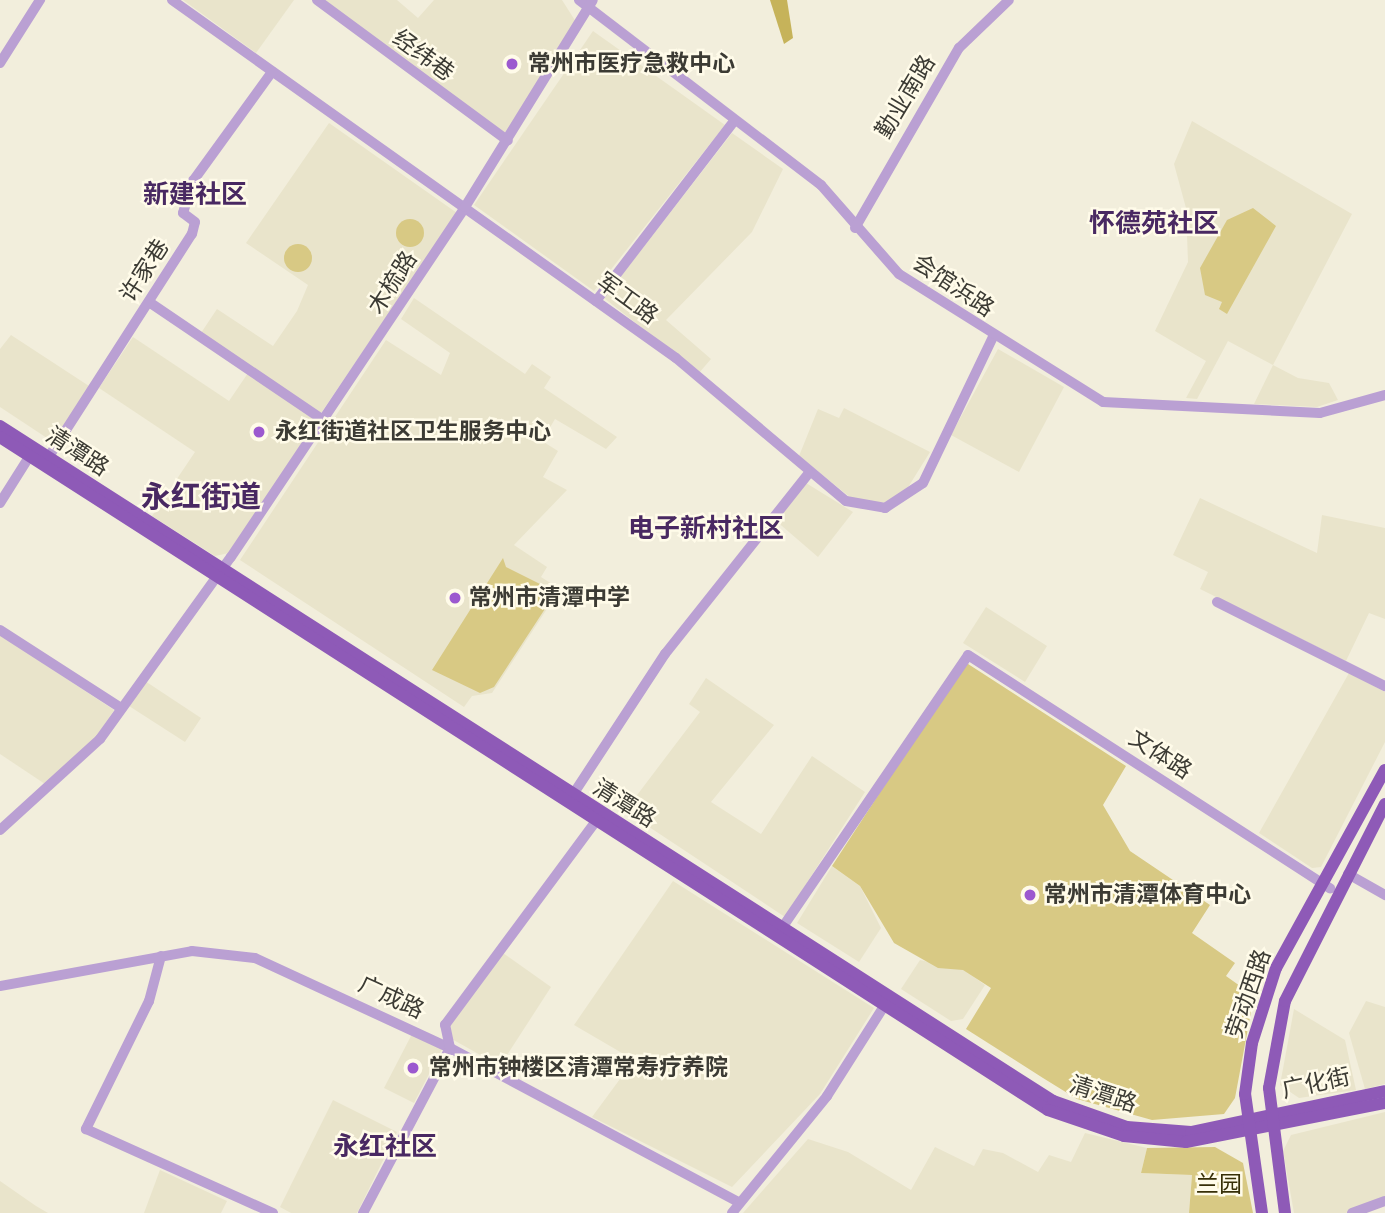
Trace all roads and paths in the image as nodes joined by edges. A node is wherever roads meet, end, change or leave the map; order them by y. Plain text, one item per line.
1 (40, 0) edge
2 (172, 0) edge
3 (317, 0) edge
4 (579, 0) edge
5 (1009, 0) edge
6 (590, 3) edge
7 (0, 63) edge
8 (272, 72) junction
9 (736, 120) junction
10 (508, 141) junction
11 (465, 207) junction
12 (855, 228) junction
13 (596, 301) junction
14 (149, 302) junction
15 (993, 337) junction
16 (1385, 395) edge
17 (325, 421) junction
18 (0, 426) edge
19 (0, 437) edge
20 (29, 457) junction
21 (48, 458) junction
22 (809, 473) junction
23 (0, 503) edge
24 (215, 573) junction
25 (1217, 602) dead end
26 (0, 630) edge
27 (1385, 686) edge
28 (121, 708) junction
29 (1385, 770) edge
30 (572, 796) junction
31 (1385, 804) edge
32 (595, 822) junction
33 (0, 830) edge
34 (1348, 874) junction
35 (1327, 886) junction
36 (1385, 895) edge
37 (782, 928) junction
38 (161, 956) junction
39 (0, 986) edge
40 (888, 1000) junction
41 (450, 1048) junction
42 (1385, 1091) edge
43 (1385, 1103) edge
44 (1271, 1120) junction
45 (1250, 1122) junction
46 (737, 1201) junction
47 (1385, 1201) edge
48 (273, 1213) edge
49 (363, 1213) edge
50 (732, 1213) edge
51 (1262, 1213) edge
52 (1285, 1213) edge
53 (1352, 1213) edge

1 - 7 street
2 - 8 street, 军工路
3 - 10 street, 经纬巷
4 - 6 street, 会馆浜路
5 - 12 street, 勤业南路
6 - 9 street, 会馆浜路
6 - 10 street, 木梳路
8 - 11 street, 军工路
8 - 14 street, 许家巷
9 - 12 street, 会馆浜路
9 - 13 street
10 - 11 street, 木梳路
11 - 13 street, 军工路
11 - 17 street, 木梳路
12 - 15 street, 会馆浜路
13 - 22 street, 军工路
14 - 17 street
14 - 21 street, 许家巷
15 - 16 street, 会馆浜路
15 - 22 street, 军工路
17 - 24 street, 木梳路
18 - 21 main road, 清潭路
19 - 20 main road, 清潭路
20 - 23 street
20 - 24 main road, 清潭路
21 - 24 main road, 清潭路
22 - 30 street
24 - 28 street, 木梳路
24 - 30 main road, 清潭路
24 - 32 main road, 清潭路
25 - 27 street
26 - 28 street
28 - 33 street, 木梳路
29 - 35 main road, 劳动西路
30 - 37 main road, 清潭路
31 - 34 main road, 劳动西路
32 - 40 main road, 清潭路
32 - 41 street
34 - 36 street
34 - 44 main road, 劳动西路
35 - 37 street, 文体路
35 - 45 main road, 劳动西路
37 - 40 main road, 清潭路
38 - 39 street, 广成路
38 - 41 street, 广成路
38 - 48 street
40 - 45 main road, 清潭路
40 - 46 street
41 - 46 street, 广成路
41 - 49 street
42 - 44 main road, 广化街
43 - 44 main road, 广化街
44 - 45 main road, 清潭路
44 - 52 main road, 劳动西路
45 - 51 main road, 劳动西路
46 - 50 street
47 - 53 street

